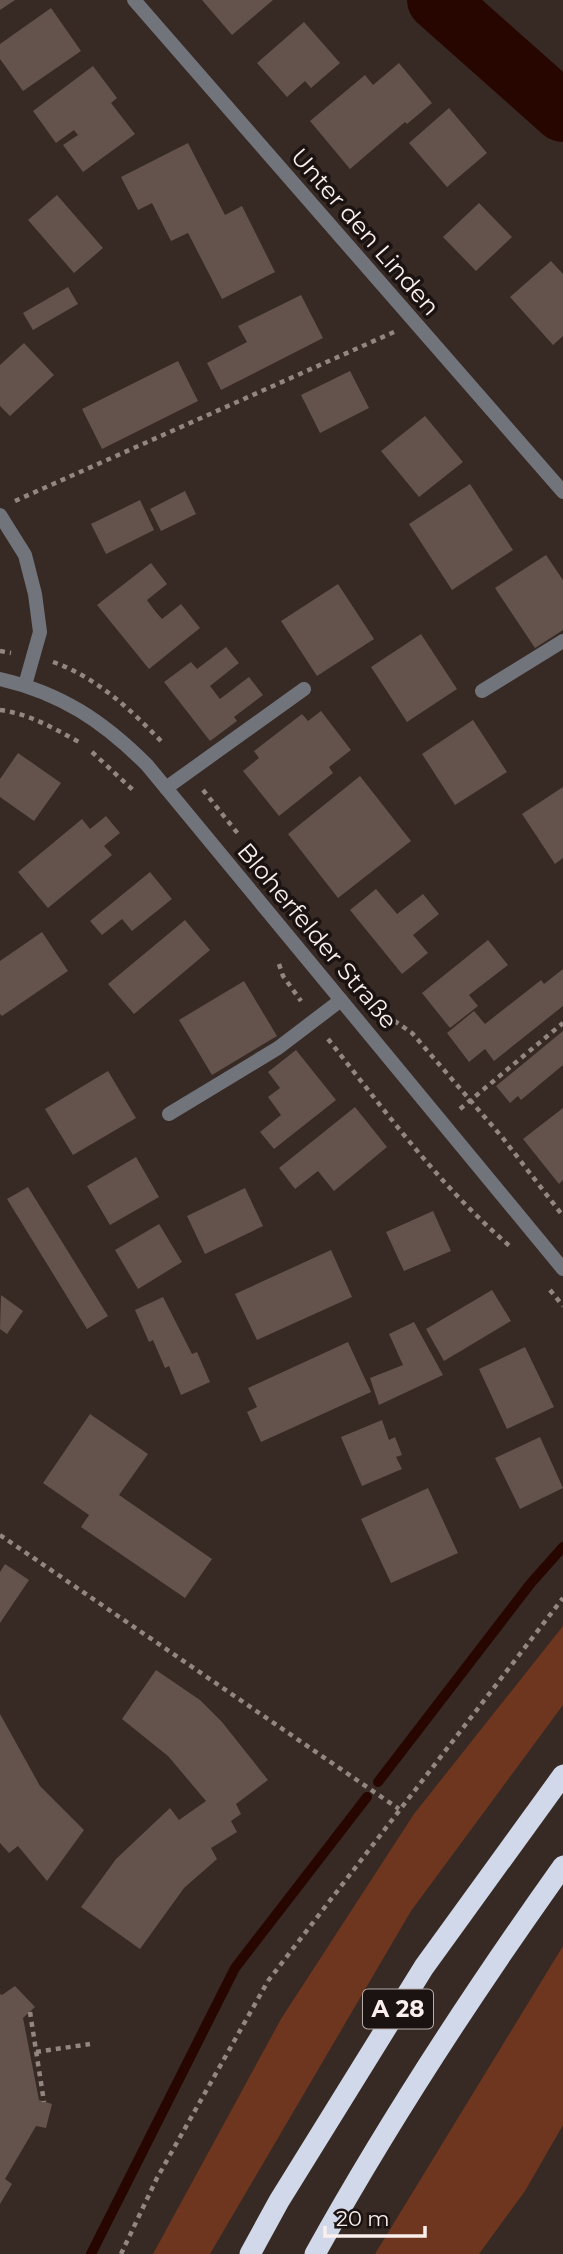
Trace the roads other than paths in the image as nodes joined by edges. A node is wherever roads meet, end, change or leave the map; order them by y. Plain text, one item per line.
1 (134, 0) edge
2 (563, 492) edge
3 (0, 515) edge
4 (563, 641) edge
5 (0, 679) edge
6 (25, 685) junction
7 (304, 689) dead end
8 (482, 691) dead end
9 (166, 788) junction
10 (341, 1000) junction
11 (169, 1114) dead end
12 (563, 1269) edge
13 (563, 1775) edge
14 (563, 1866) edge
15 (250, 2254) edge
16 (315, 2254) edge

1 - 2 street, Unter den Linden
3 - 6 street
4 - 8 street
5 - 6 street, Bloherfelder Straße
6 - 9 street, Bloherfelder Straße
7 - 9 street
9 - 10 street, Bloherfelder Straße
10 - 11 street
10 - 12 street, Bloherfelder Straße
13 - 15 highway, A 28
14 - 16 highway, A 28

